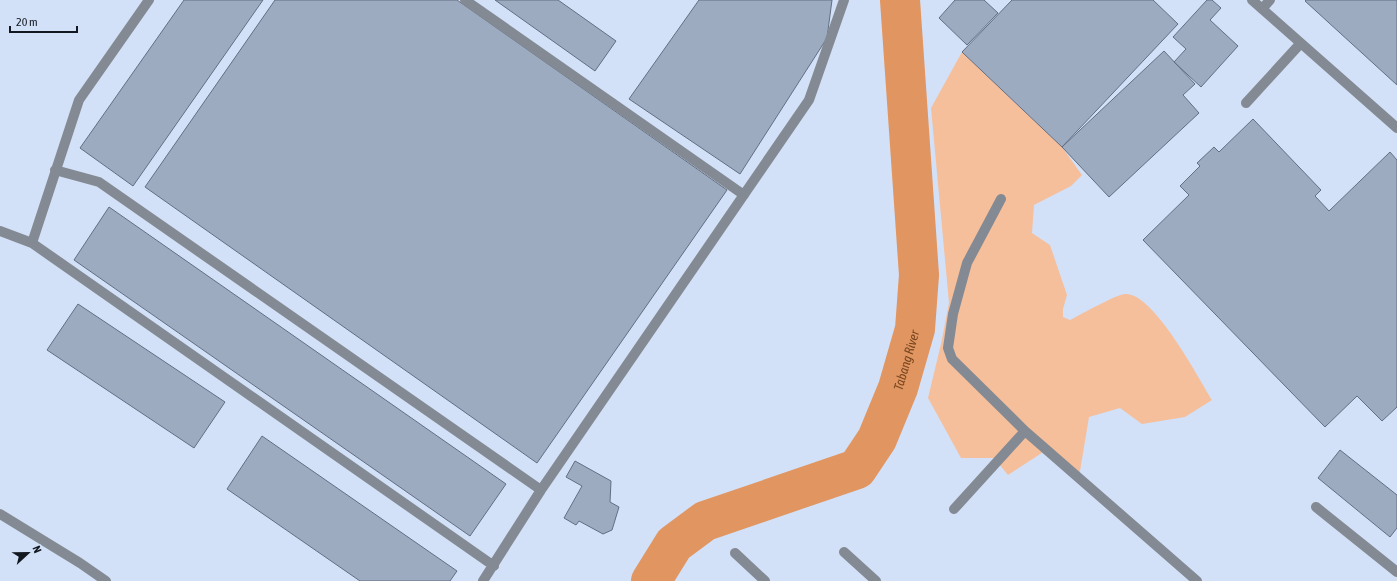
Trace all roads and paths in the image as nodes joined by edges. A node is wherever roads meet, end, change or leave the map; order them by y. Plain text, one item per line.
1 (149, 0) edge
2 (465, 0) edge
3 (844, 0) edge
4 (1252, 0) edge
5 (1270, 0) edge
6 (1262, 9) junction
7 (1300, 44) junction
8 (1246, 103) dead end
9 (1397, 128) edge
10 (56, 170) junction
11 (744, 195) junction
12 (1001, 199) dead end
13 (0, 231) edge
14 (32, 243) junction
15 (1025, 431) junction
16 (540, 490) junction
17 (1316, 507) dead end
18 (954, 509) dead end
19 (0, 514) edge
20 (844, 552) dead end
21 (735, 553) dead end
22 (494, 566) junction
23 (1397, 572) edge
24 (106, 581) edge
25 (484, 581) edge
26 (765, 581) edge
27 (876, 581) edge
28 (1197, 581) edge

1 - 10 lane
2 - 11 lane
3 - 11 lane
4 - 6 lane
5 - 6 lane
6 - 7 lane
7 - 8 lane
7 - 9 lane
10 - 14 lane
10 - 16 lane
11 - 16 lane
12 - 15 lane
13 - 14 lane
14 - 22 lane
15 - 18 lane
15 - 28 lane
16 - 22 lane
17 - 23 lane
19 - 24 lane
20 - 27 lane
21 - 26 lane
22 - 25 lane

